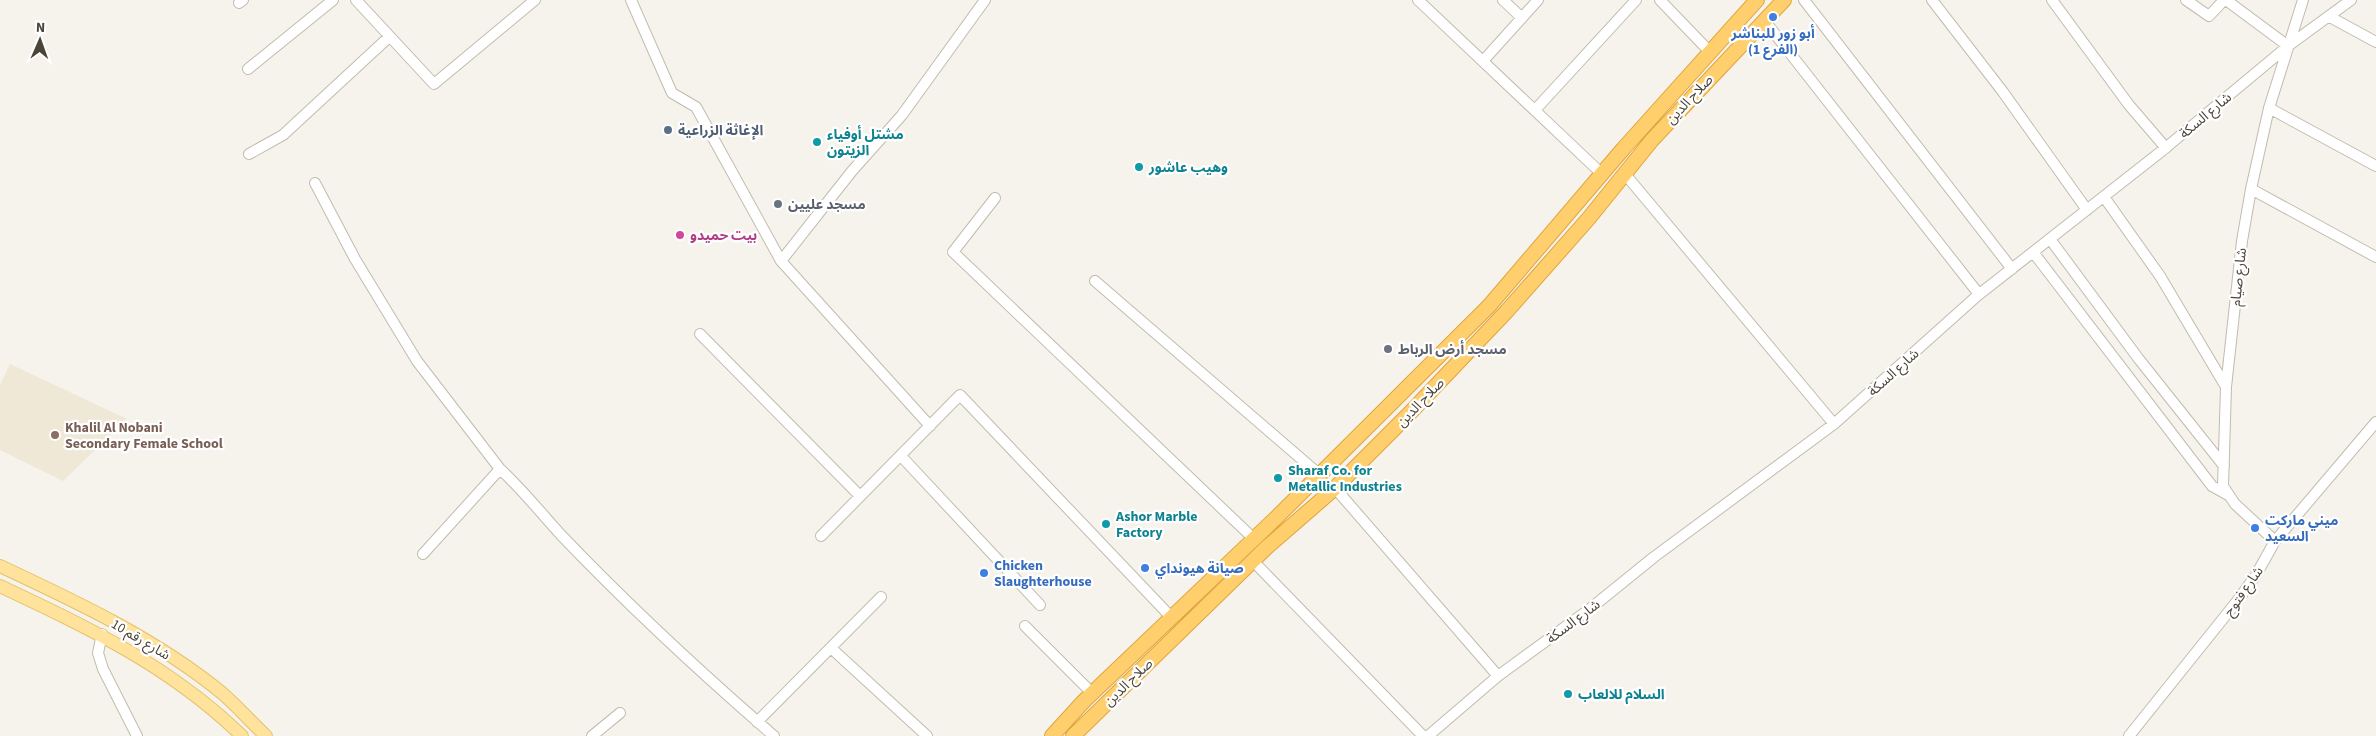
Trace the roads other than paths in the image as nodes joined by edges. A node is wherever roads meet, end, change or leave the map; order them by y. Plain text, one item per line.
1 (333, 0) edge
2 (356, 0) edge
3 (535, 0) edge
4 (631, 0) edge
5 (985, 0) edge
6 (1418, 0) edge
7 (1503, 0) edge
8 (1538, 0) edge
9 (1636, 0) edge
10 (1660, 0) edge
11 (1757, 0) edge
12 (1784, 0) edge
13 (1804, 0) edge
14 (1932, 0) edge
15 (2052, 0) edge
16 (2186, 0) edge
17 (2225, 0) edge
18 (2303, 0) edge
19 (2351, 0) edge
20 (2330, 17) junction
21 (1522, 18) junction
22 (1764, 20) junction
23 (389, 37) junction
24 (2376, 42) edge
25 (2288, 46) junction
26 (1709, 52) junction
27 (1483, 61) junction
28 (248, 69) dead end
29 (2269, 108) junction
30 (1535, 110) junction
31 (2166, 148) junction
32 (249, 154) dead end
33 (2376, 166) edge
34 (1602, 174) junction
35 (1625, 174) junction
36 (315, 183) dead end
37 (2251, 189) junction
38 (2104, 197) junction
39 (995, 198) dead end
40 (2087, 210) junction
41 (2050, 239) junction
42 (2033, 252) junction
43 (2376, 257) edge
44 (781, 261) junction
45 (2012, 269) junction
46 (1095, 281) dead end
47 (1977, 296) junction
48 (700, 334) dead end
49 (2226, 387) junction
50 (2376, 422) edge
51 (1834, 424) junction
52 (930, 426) junction
53 (900, 456) junction
54 (2224, 466) junction
55 (500, 469) junction
56 (1320, 475) junction
57 (1335, 488) junction
58 (2228, 495) junction
59 (860, 496) junction
60 (821, 536) dead end
61 (1254, 538) junction
62 (2275, 541) junction
63 (423, 554) dead end
64 (1254, 562) junction
65 (0, 566) edge
66 (0, 586) edge
67 (881, 597) dead end
68 (1040, 605) dead end
69 (1171, 617) junction
70 (1025, 626) dead end
71 (102, 634) junction
72 (831, 648) junction
73 (1498, 676) junction
74 (1092, 693) junction
75 (620, 713) dead end
76 (757, 722) junction
77 (137, 736) edge
78 (242, 736) edge
79 (266, 736) edge
80 (592, 736) edge
81 (774, 736) edge
82 (927, 736) edge
83 (1052, 736) edge
84 (1073, 736) edge
85 (1423, 736) edge
86 (1428, 736) edge
87 (2129, 736) edge

1 - 28 street
2 - 23 street
3 - 23 street
4 - 44 street
5 - 44 street
6 - 27 street
7 - 21 street
8 - 21 street
9 - 30 street
10 - 26 street
11 - 26 highway, صلاح الدين
12 - 22 highway, صلاح الدين
13 - 45 street
14 - 40 street
15 - 31 street
16 - 17 street
17 - 25 street
18 - 25 street, شارع صيام
19 - 20 street, شارع السكة
20 - 24 street
20 - 25 street, شارع السكة
21 - 27 street
22 - 35 highway, صلاح الدين
22 - 47 street
23 - 32 street
25 - 29 street, شارع صيام
25 - 31 street, شارع السكة
26 - 34 highway, صلاح الدين
27 - 30 street
29 - 33 street
29 - 37 street, شارع صيام
30 - 34 street
31 - 38 street, شارع السكة
34 - 56 highway, صلاح الدين
35 - 51 street
35 - 57 highway, صلاح الدين
36 - 55 street
37 - 43 street
37 - 49 street, شارع صيام
38 - 40 street, شارع السكة
38 - 49 street
39 - 61 street
40 - 41 street, شارع السكة
41 - 42 street, شارع السكة
41 - 54 street
42 - 45 street, شارع السكة
42 - 58 street
44 - 52 street
45 - 47 street, شارع السكة
46 - 56 street
47 - 51 street, شارع السكة
48 - 59 street
49 - 54 street, شارع صيام
50 - 62 street, شارع فتوح
51 - 73 street, شارع السكة
52 - 53 street
52 - 69 street
53 - 59 street
53 - 68 street
54 - 58 street, شارع صيام
55 - 63 street
55 - 76 street
56 - 61 highway, صلاح الدين
57 - 64 highway, صلاح الدين
57 - 73 street
58 - 62 street
59 - 60 street
61 - 69 highway, صلاح الدين
62 - 87 street, شارع فتوح
64 - 84 highway, صلاح الدين
64 - 85 street
65 - 79 main road, شارع رقم 10
66 - 71 main road, شارع رقم 10
67 - 72 street
69 - 74 highway, صلاح الدين
70 - 74 street
71 - 77 street
71 - 78 main road, شارع رقم 10
72 - 76 street
72 - 82 street
73 - 86 street, شارع السكة
74 - 83 highway, صلاح الدين
75 - 80 street
76 - 81 street

